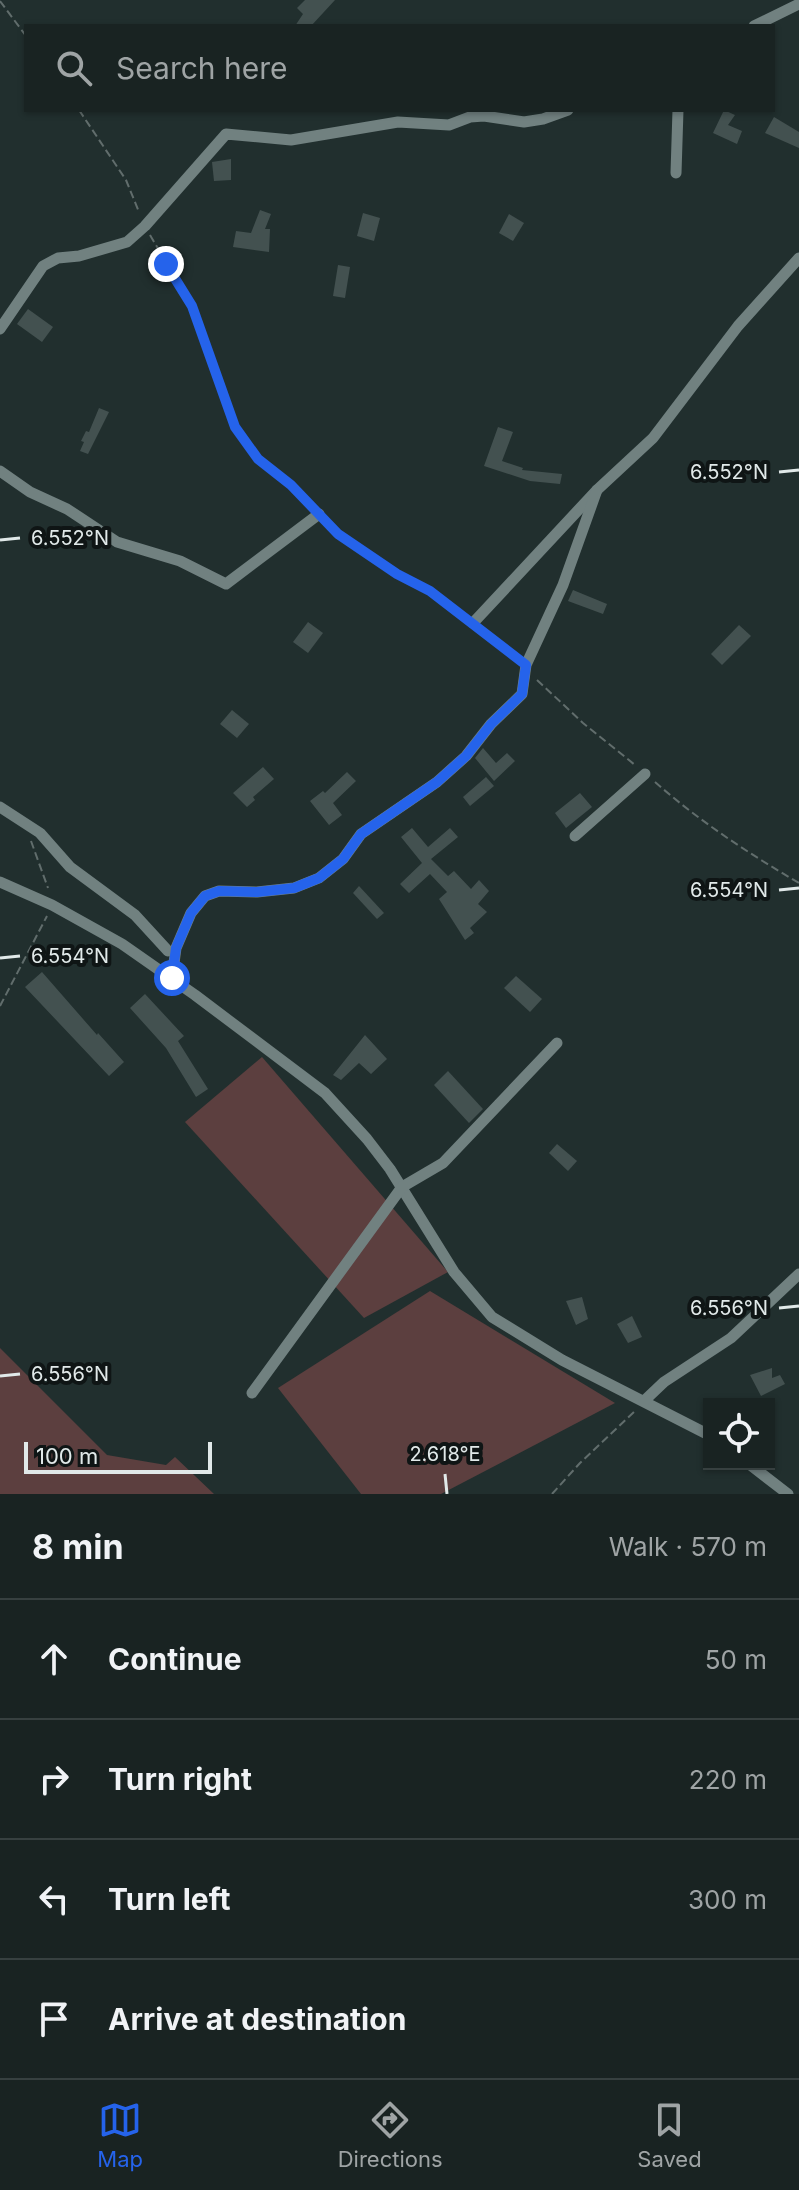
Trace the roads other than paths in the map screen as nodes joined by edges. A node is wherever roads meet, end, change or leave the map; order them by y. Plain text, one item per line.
1 (799, 4) edge
2 (758, 24) edge
3 (562, 112) edge
4 (678, 112) edge
5 (676, 173) dead end
6 (797, 266) edge
7 (0, 329) edge
8 (0, 471) edge
9 (597, 490) junction
10 (319, 514) road end
11 (473, 623) road end
12 (645, 774) road end
13 (0, 807) edge
14 (575, 836) dead end
15 (0, 882) edge
16 (172, 949) junction
17 (145, 960) junction
18 (172, 978) junction
19 (557, 1043) dead end
20 (402, 1187) junction
21 (798, 1276) edge
22 (252, 1393) dead end
23 (644, 1401) junction
24 (703, 1432) edge
25 (757, 1470) edge
26 (788, 1494) edge

1 - 2 street
3 - 7 street
4 - 5 street
6 - 9 street
8 - 10 street
9 - 11 street
9 - 16 street
12 - 14 street
13 - 16 street
15 - 17 street
16 - 17 street
16 - 18 street
17 - 18 street
18 - 20 street
19 - 20 street
20 - 22 street
20 - 23 street
21 - 23 street
23 - 24 street
25 - 26 street

